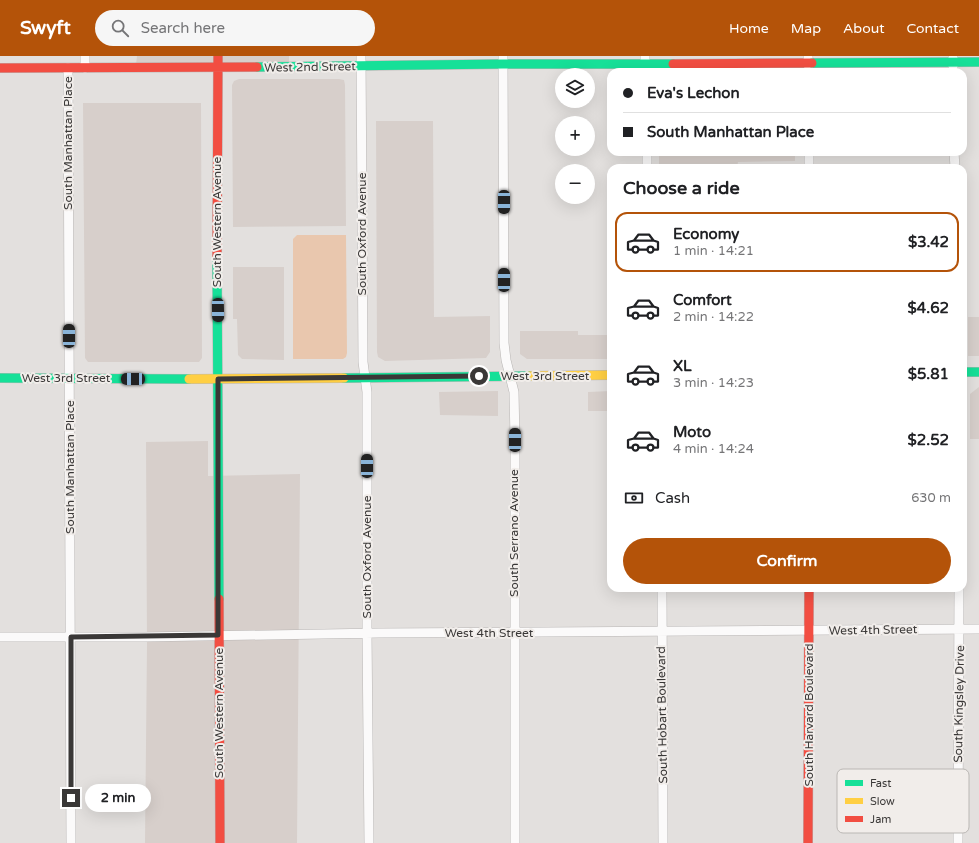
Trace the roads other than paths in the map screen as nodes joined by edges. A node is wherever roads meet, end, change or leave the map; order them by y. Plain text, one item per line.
1 (84, 56) edge
2 (218, 56) edge
3 (361, 56) edge
4 (953, 59) edge
5 (504, 60) edge
6 (979, 62) edge
7 (645, 64) edge
8 (808, 64) edge
9 (361, 66) junction
10 (0, 68) edge
11 (68, 68) junction
12 (84, 68) junction
13 (218, 68) junction
14 (967, 372) edge
15 (979, 372) edge
16 (607, 375) edge
17 (511, 376) junction
18 (365, 377) junction
19 (0, 378) edge
20 (69, 378) junction
21 (218, 379) junction
22 (662, 592) edge
23 (810, 592) edge
24 (959, 592) edge
25 (960, 629) junction
26 (979, 629) edge
27 (809, 631) junction
28 (661, 632) junction
29 (366, 633) junction
30 (514, 633) junction
31 (218, 635) junction
32 (0, 637) edge
33 (71, 637) junction
34 (959, 769) edge
35 (958, 833) edge
36 (71, 843) edge
37 (220, 843) edge
38 (368, 843) edge
39 (515, 843) edge
40 (663, 843) edge
41 (808, 843) edge
42 (958, 843) edge

1 - 12 street, South Manhattan Place
2 - 13 main road, South Western Avenue
3 - 9 street, South Oxford Avenue
4 - 6 main road, West 2nd Street
4 - 8 main road, West 2nd Street
5 - 7 main road, West 2nd Street
5 - 9 main road, West 2nd Street
5 - 17 street, South Serrano Avenue
7 - 8 main road, West 2nd Street
9 - 13 main road, West 2nd Street
9 - 18 street, South Oxford Avenue
10 - 11 main road, West 2nd Street
11 - 12 main road, West 2nd Street
11 - 20 street, South Manhattan Place
12 - 13 main road, West 2nd Street
13 - 21 main road, South Western Avenue
14 - 15 main road
16 - 17 main road, West 3rd Street
17 - 18 main road, West 3rd Street
17 - 30 street, South Serrano Avenue
18 - 21 main road, West 3rd Street
18 - 29 street, South Oxford Avenue
19 - 20 main road, West 3rd Street
20 - 21 main road, West 3rd Street
20 - 33 street, South Manhattan Place
21 - 31 main road, South Western Avenue
22 - 28 street, South Hobart Boulevard
23 - 27 main road, South Harvard Boulevard
24 - 25 street, South Kingsley Drive
25 - 26 street, West 4th Street
25 - 27 street, West 4th Street
25 - 34 street, South Kingsley Drive
27 - 28 street, West 4th Street
27 - 41 main road, South Harvard Boulevard
28 - 30 street, West 4th Street
28 - 40 street, South Hobart Boulevard
29 - 30 street, West 4th Street
29 - 31 street, West 4th Street
29 - 38 street, South Oxford Avenue
30 - 39 street, South Serrano Avenue
31 - 33 street, West 4th Street
31 - 37 main road, South Western Avenue
32 - 33 street, West 4th Street
33 - 36 street, South Manhattan Place
35 - 42 street, South Kingsley Drive

